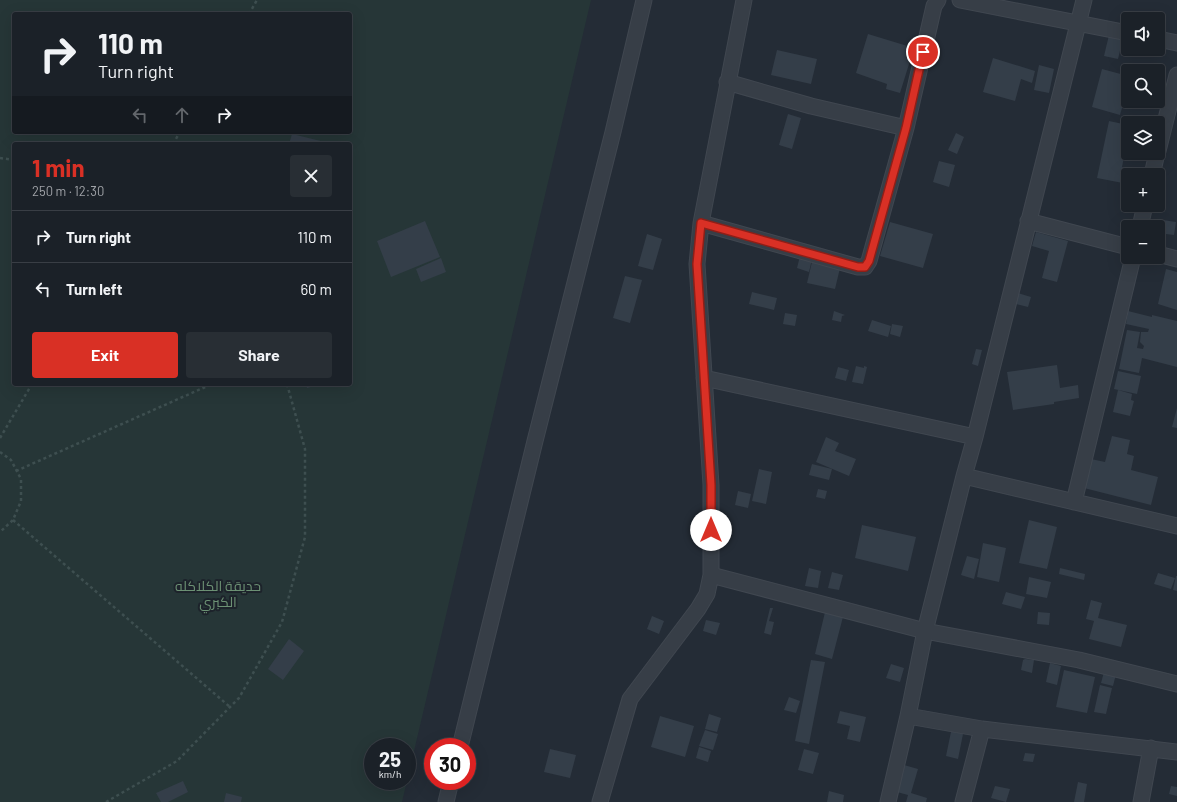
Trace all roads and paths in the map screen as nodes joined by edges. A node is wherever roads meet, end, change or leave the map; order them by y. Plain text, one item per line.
1 (257, 0) edge
2 (644, 0) edge
3 (744, 0) edge
4 (938, 0) edge
5 (960, 0) edge
6 (1084, 0) edge
7 (250, 12) edge
8 (1078, 22) junction
9 (1121, 31) edge
10 (1165, 40) edge
11 (1177, 43) edge
12 (1177, 75) edge
13 (727, 82) junction
14 (1165, 124) edge
15 (906, 128) junction
16 (0, 158) edge
17 (12, 160) edge
18 (1028, 222) junction
19 (701, 223) junction
20 (1121, 245) edge
21 (1165, 256) edge
22 (1177, 259) edge
23 (1131, 264) edge
24 (704, 378) junction
25 (31, 386) edge
26 (207, 386) edge
27 (289, 386) edge
28 (975, 437) junction
29 (0, 438) edge
30 (0, 452) edge
31 (16, 471) junction
32 (964, 476) junction
33 (1074, 502) junction
34 (13, 520) junction
35 (1177, 526) edge
36 (0, 532) edge
37 (711, 576) junction
38 (925, 631) junction
39 (1177, 684) edge
40 (230, 707) junction
41 (908, 716) junction
42 (982, 729) junction
43 (462, 738) edge
44 (1151, 748) junction
45 (1177, 752) edge
46 (449, 790) edge
47 (106, 802) edge
48 (446, 802) edge
49 (600, 802) edge
50 (888, 802) edge
51 (964, 802) edge
52 (1141, 802) edge

1 - 7 path
2 - 43 street
3 - 13 street
4 - 15 street
5 - 8 street
6 - 8 street
8 - 9 street
8 - 18 street
10 - 11 street
12 - 14 street
13 - 15 street
13 - 19 street
15 - 19 street
16 - 17 path
18 - 20 street
18 - 28 street
19 - 24 street
21 - 22 street
23 - 33 street
24 - 28 street
24 - 37 street
25 - 29 path
26 - 31 path
27 - 40 path
28 - 32 street
30 - 31 path
31 - 34 path
32 - 33 street
32 - 38 street
33 - 35 street
34 - 36 path
34 - 40 path
37 - 38 street
37 - 49 street
38 - 39 street
38 - 41 street
40 - 47 path
41 - 42 street
41 - 50 street
42 - 44 street
42 - 51 street
44 - 45 street
44 - 52 street
46 - 48 street

